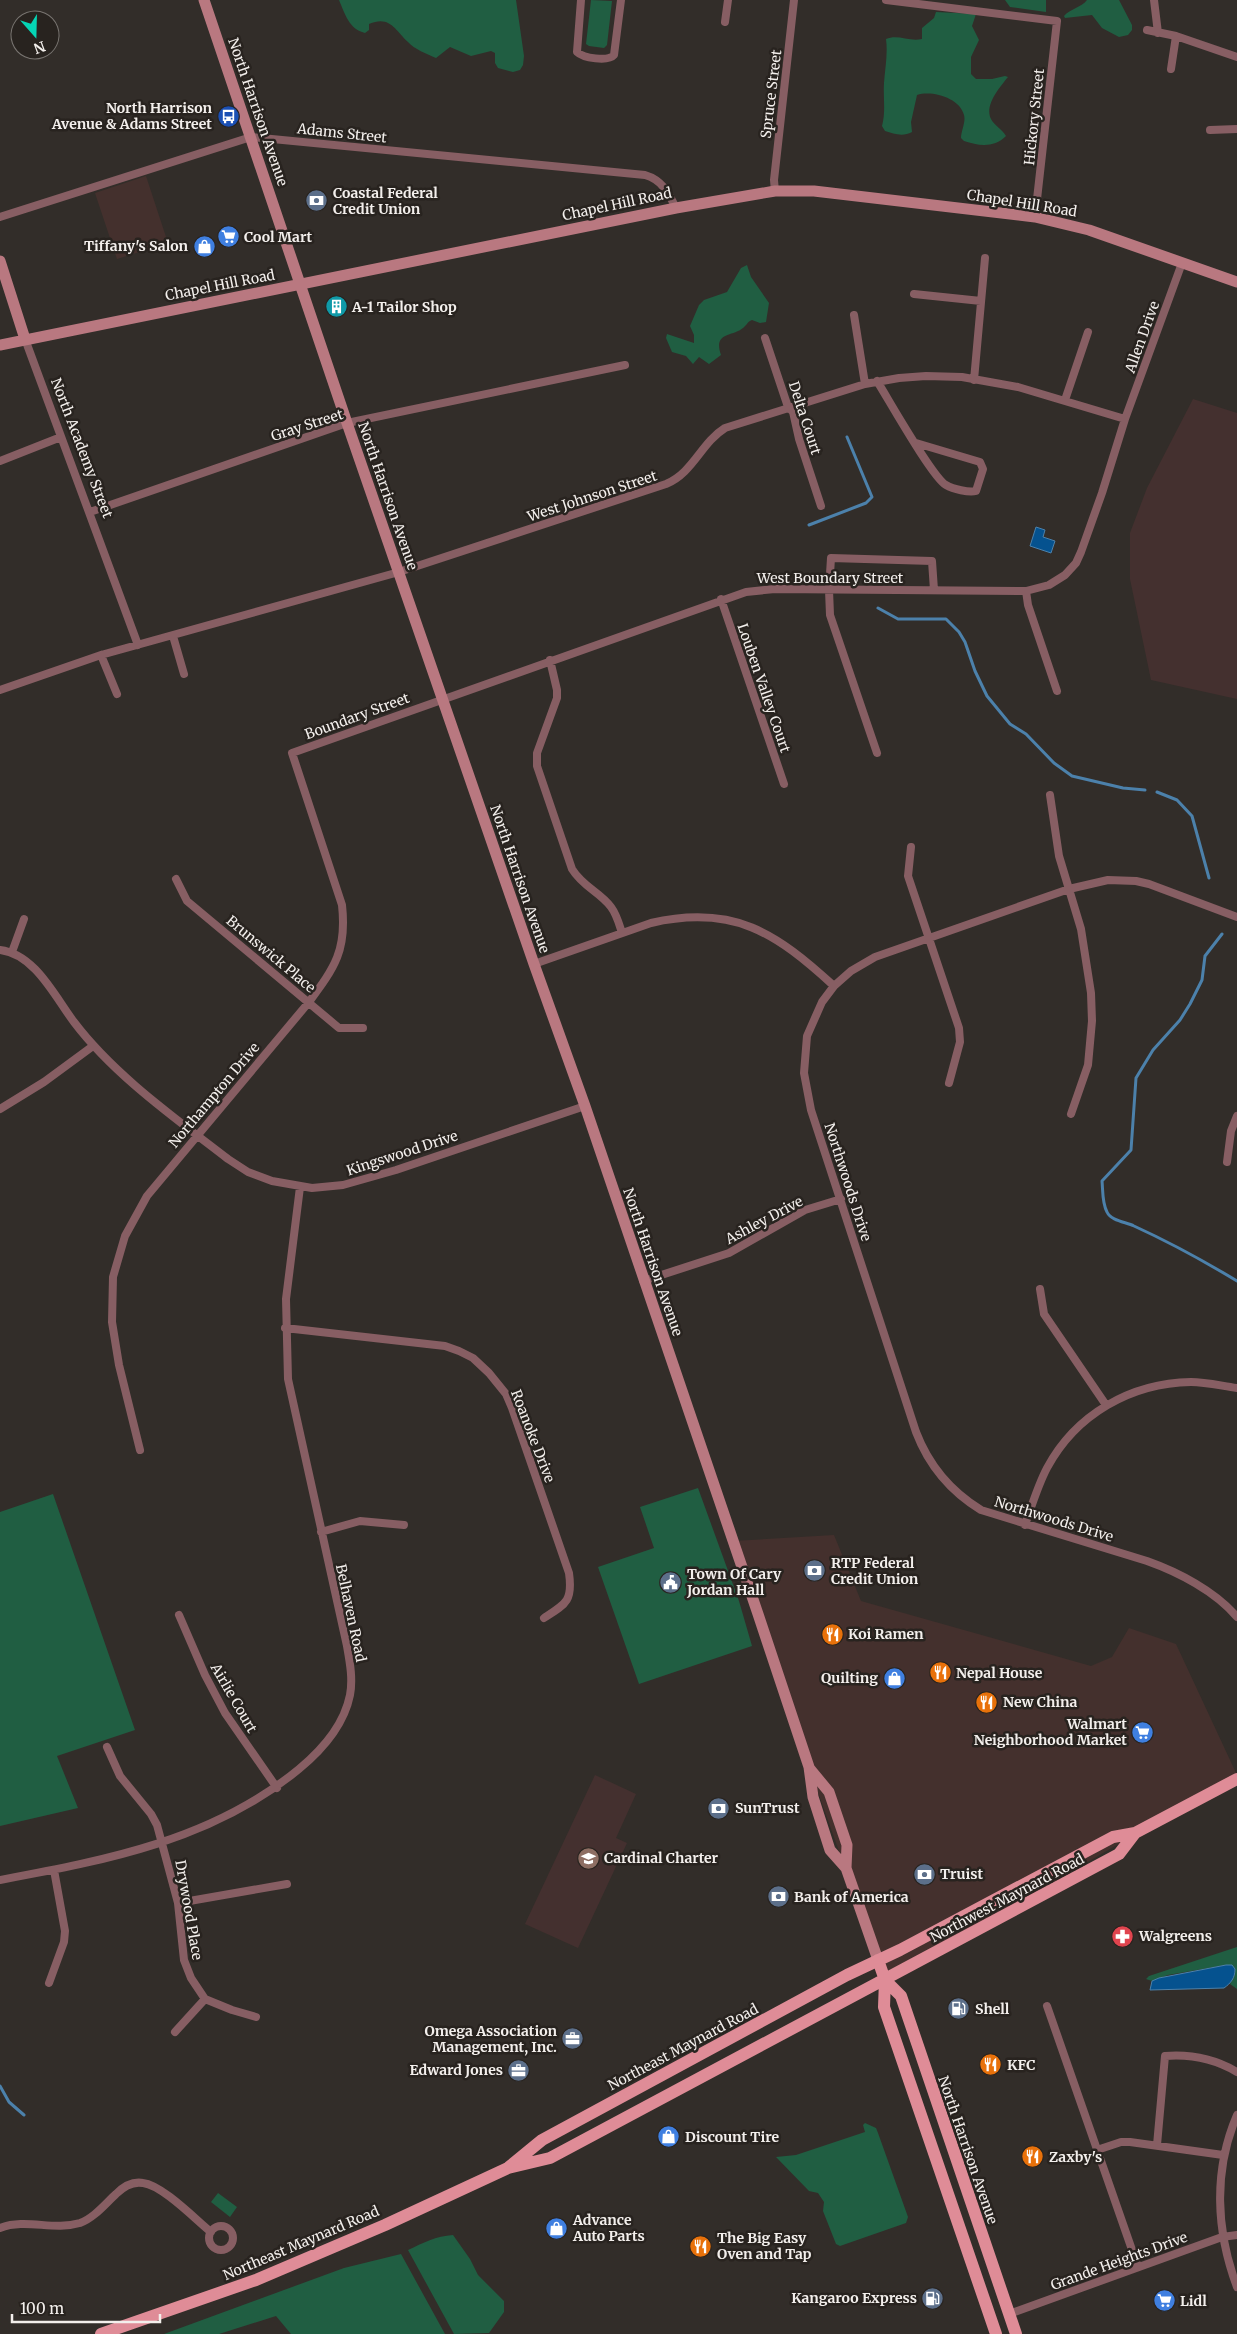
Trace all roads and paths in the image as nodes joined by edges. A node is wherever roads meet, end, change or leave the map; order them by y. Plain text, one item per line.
1 (204, 0) edge
2 (581, 0) edge
3 (621, 0) edge
4 (728, 0) edge
5 (794, 0) edge
6 (886, 0) edge
7 (1154, 0) edge
8 (725, 22) dead end
9 (1147, 30) dead end
10 (1158, 33) junction
11 (1176, 36) junction
12 (1237, 57) edge
13 (1171, 69) dead end
14 (1237, 129) edge
15 (1210, 130) dead end
16 (251, 137) junction
17 (774, 191) junction
18 (676, 208) junction
19 (0, 217) edge
20 (1035, 217) junction
21 (985, 258) dead end
22 (0, 261) edge
23 (1182, 263) junction
24 (1237, 282) edge
25 (301, 284) junction
26 (914, 294) dead end
27 (981, 301) junction
28 (854, 315) dead end
29 (1088, 332) dead end
30 (765, 338) dead end
31 (25, 339) junction
32 (0, 344) edge
33 (625, 365) dead end
34 (974, 380) junction
35 (878, 381) junction
36 (865, 384) junction
37 (1065, 400) junction
38 (788, 407) junction
39 (1125, 419) junction
40 (347, 423) junction
41 (61, 438) junction
42 (916, 443) junction
43 (0, 461) edge
44 (821, 506) dead end
45 (90, 512) junction
46 (398, 572) junction
47 (829, 590) junction
48 (934, 590) junction
49 (1026, 591) junction
50 (721, 600) junction
51 (174, 636) junction
52 (138, 645) junction
53 (101, 655) junction
54 (550, 660) junction
55 (184, 674) dead end
56 (0, 690) edge
57 (1057, 691) dead end
58 (117, 694) dead end
59 (442, 698) junction
60 (877, 753) dead end
61 (296, 765) joint
62 (784, 784) dead end
63 (1050, 795) dead end
64 (911, 847) dead end
65 (176, 879) dead end
66 (1069, 888) junction
67 (1237, 916) edge
68 (24, 919) dead end
69 (622, 933) junction
70 (929, 938) junction
71 (0, 950) edge
72 (12, 952) junction
73 (534, 964) junction
74 (834, 986) junction
75 (309, 1002) junction
76 (363, 1028) dead end
77 (93, 1046) junction
78 (949, 1083) dead end
79 (585, 1106) junction
80 (0, 1108) edge
81 (1071, 1114) dead end
82 (1237, 1116) edge
83 (197, 1135) junction
84 (1227, 1162) dead end
85 (300, 1187) junction
86 (840, 1199) junction
87 (643, 1281) junction
88 (1040, 1289) dead end
89 (285, 1328) junction
90 (1237, 1388) edge
91 (1106, 1406) junction
92 (140, 1450) dead end
93 (404, 1525) dead end
94 (1025, 1525) junction
95 (321, 1532) junction
96 (1236, 1614) edge
97 (179, 1615) dead end
98 (544, 1618) dead end
99 (108, 1747) dead end
100 (809, 1767) junction
101 (1237, 1779) edge
102 (277, 1788) junction
103 (1135, 1833) junction
104 (163, 1842) junction
105 (846, 1868) junction
106 (54, 1870) junction
107 (0, 1880) edge
108 (287, 1884) dead end
109 (178, 1903) junction
110 (878, 1960) junction
111 (885, 1980) junction
112 (49, 1983) dead end
113 (206, 1999) junction
114 (1047, 2006) dead end
115 (256, 2017) dead end
116 (175, 2032) dead end
117 (1237, 2072) edge
118 (1237, 2115) edge
119 (1157, 2145) junction
120 (1097, 2150) junction
121 (1223, 2155) junction
122 (508, 2168) junction
123 (0, 2228) edge
124 (211, 2232) dead end
125 (1237, 2235) edge
126 (1222, 2237) junction
127 (1138, 2268) junction
128 (1237, 2287) edge
129 (1009, 2314) junction
130 (101, 2334) edge
131 (996, 2334) edge
132 (1016, 2334) edge

1 - 16 main road, North Harrison Avenue
2 - 3 street
4 - 8 street
5 - 17 street, Spruce Street
6 - 20 street, Hickory Street
7 - 10 street
9 - 10 street
10 - 11 street
11 - 12 street
11 - 13 street
14 - 15 street
16 - 18 street, Adams Street
16 - 19 street, Adams Street
16 - 25 main road, North Harrison Avenue
17 - 18 main road, Chapel Hill Road
17 - 20 main road, Chapel Hill Road
18 - 25 main road, Chapel Hill Road
20 - 23 main road, Chapel Hill Road
21 - 27 street
22 - 31 main road, North Academy Street
23 - 24 main road, Chapel Hill Road
23 - 39 street, Allen Drive
25 - 31 main road, Chapel Hill Road
25 - 40 main road, North Harrison Avenue
26 - 27 street
27 - 34 street
28 - 36 street
29 - 37 street
30 - 38 street, Delta Court
31 - 32 main road, Chapel Hill Road
31 - 41 street, North Academy Street
33 - 40 street, Gray Street
34 - 35 street, West Johnson Street
34 - 37 street, West Johnson Street
35 - 36 street, West Johnson Street
35 - 42 street
36 - 38 street, West Johnson Street
37 - 39 street, West Johnson Street
38 - 44 street, Delta Court
38 - 46 street, West Johnson Street
39 - 49 street, West Boundary Street
40 - 45 street, Gray Street
40 - 46 main road, North Harrison Avenue
41 - 43 street
41 - 45 street, North Academy Street
42 - 42 street
45 - 52 street, North Academy Street
46 - 51 street, West Johnson Street
46 - 59 main road, North Harrison Avenue
47 - 48 street, West Boundary Street
47 - 48 street
47 - 50 street, West Boundary Street
47 - 60 street
48 - 49 street, West Boundary Street
49 - 57 street
50 - 54 street, West Boundary Street
50 - 62 street, Louben Valley Court
51 - 52 street, West Johnson Street
51 - 55 street
52 - 53 street, West Johnson Street
53 - 56 street, West Johnson Street
53 - 58 street
54 - 59 street, West Boundary Street
54 - 69 street
59 - 61 street, Boundary Street
59 - 73 main road, North Harrison Avenue
61 - 75 street, Northampton Drive
63 - 66 street
64 - 70 street
65 - 75 street, Brunswick Place
66 - 67 street, Northwoods Drive
66 - 70 street, Northwoods Drive
66 - 81 street
68 - 72 street
69 - 73 street
69 - 74 street
70 - 74 street, Northwoods Drive
70 - 78 street
71 - 72 street
72 - 77 street, Kingswood Drive
73 - 79 main road, North Harrison Avenue
74 - 86 street, Northwoods Drive
75 - 76 street, Brunswick Place
75 - 83 street, Northampton Drive
77 - 80 street
77 - 83 street, Kingswood Drive
79 - 85 street, Kingswood Drive
79 - 87 main road, North Harrison Avenue
82 - 84 street
83 - 85 street, Kingswood Drive
83 - 92 street, Northampton Drive
85 - 89 street, Belhaven Road
86 - 87 street, Ashley Drive
86 - 94 street, Northwoods Drive
87 - 100 main road, North Harrison Avenue
88 - 91 street
89 - 95 street, Belhaven Road
89 - 98 street, Roanoke Drive
90 - 91 street
91 - 94 street
93 - 95 street
94 - 96 street, Northwoods Drive
95 - 102 street, Belhaven Road
97 - 102 street, Airlie Court
99 - 104 street, Drywood Place
100 - 105 main road, North Harrison Avenue
100 - 105 main road, North Harrison Avenue
101 - 103 main road, Northwest Maynard Road
102 - 104 street, Belhaven Road
103 - 110 main road, Northwest Maynard Road
103 - 111 main road, Northwest Maynard Road
104 - 106 street, Belhaven Road
104 - 109 street, Drywood Place
105 - 110 main road, North Harrison Avenue
106 - 107 street, Belhaven Road
106 - 112 street
108 - 109 street
109 - 113 street, Drywood Place
110 - 111 main road, North Harrison Avenue
110 - 122 main road, Northeast Maynard Road
111 - 122 main road, Northeast Maynard Road
111 - 129 main road, North Harrison Avenue
111 - 131 main road, North Harrison Avenue
113 - 115 street
113 - 116 street
114 - 120 street
117 - 119 street
118 - 121 street
119 - 120 street
119 - 121 street
120 - 127 street
121 - 126 street
122 - 130 main road, Northeast Maynard Road
123 - 124 street
125 - 126 street, Grande Heights Drive
126 - 127 street, Grande Heights Drive
126 - 128 street
127 - 129 street, Grande Heights Drive
129 - 132 main road, North Harrison Avenue

